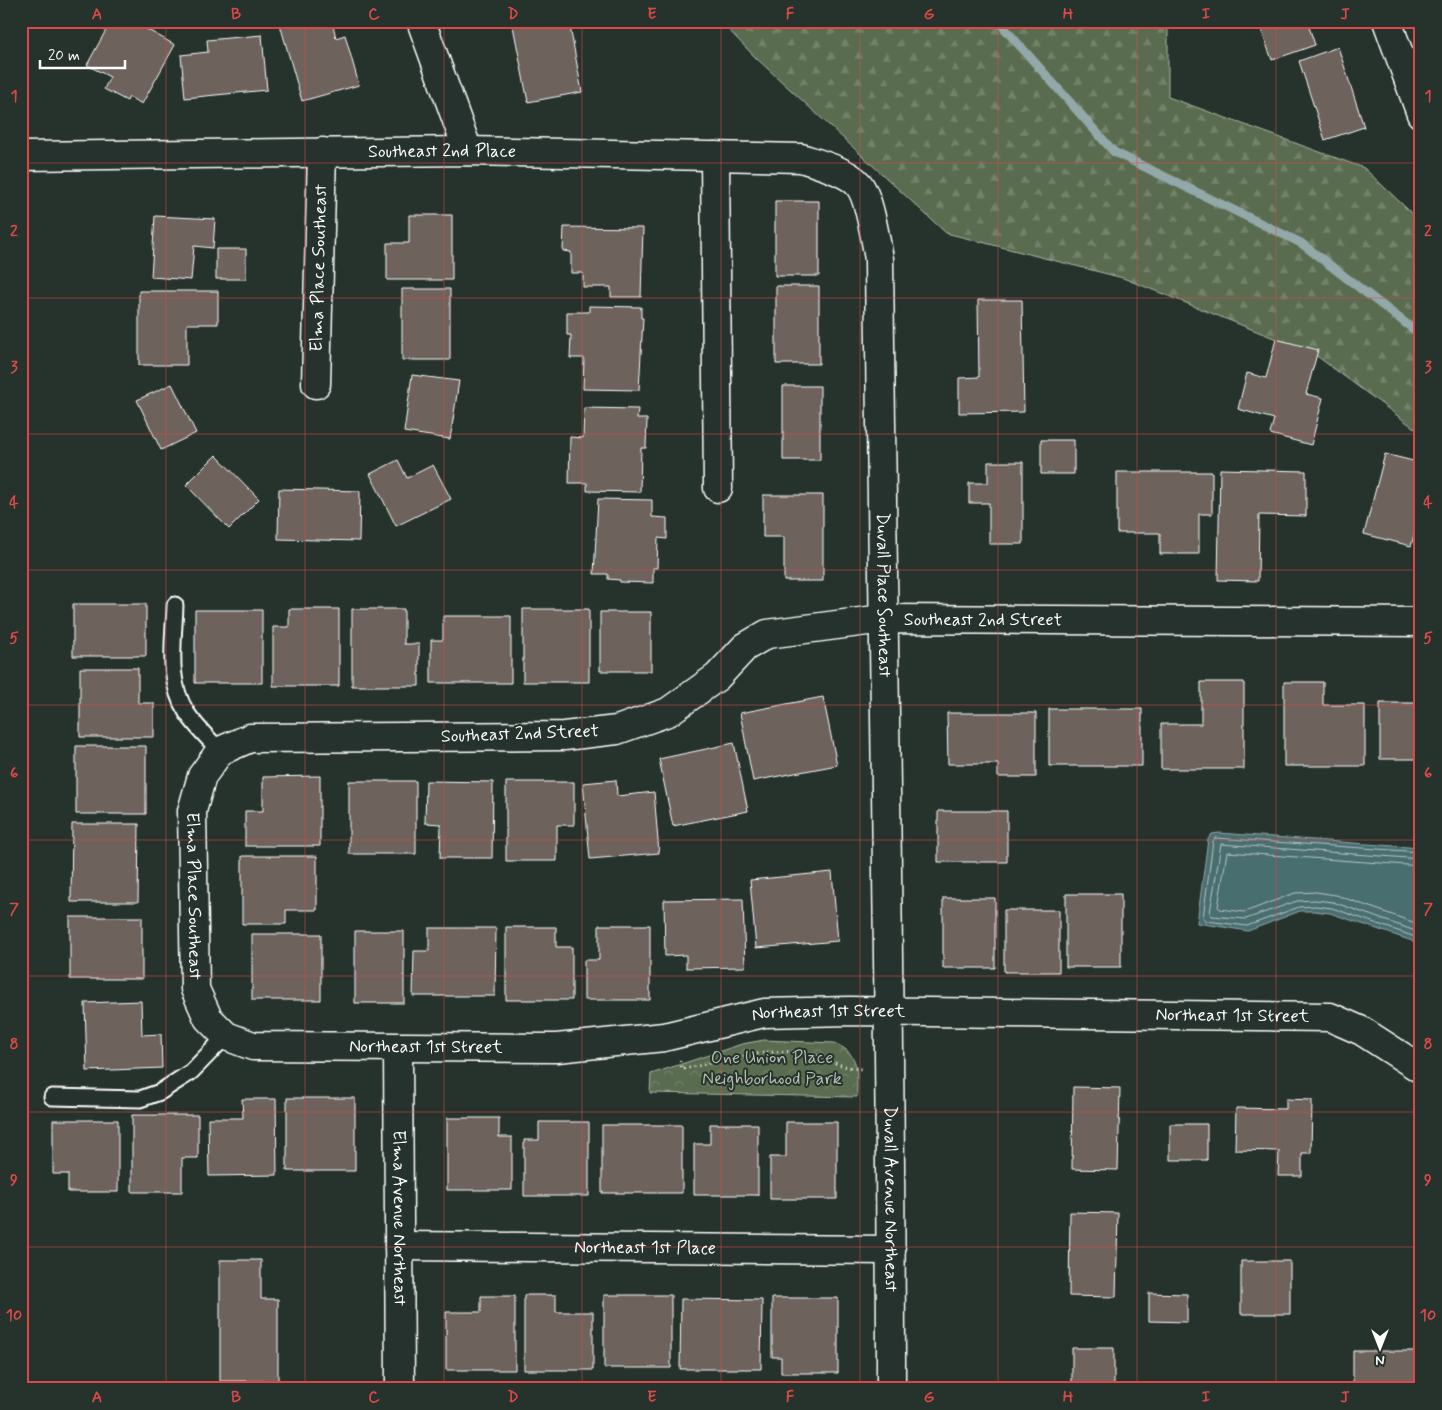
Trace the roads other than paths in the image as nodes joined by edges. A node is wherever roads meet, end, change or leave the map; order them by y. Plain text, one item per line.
1 (421, 21) edge
2 (1387, 21) edge
3 (1421, 114) edge
4 (468, 151) junction
5 (322, 152) junction
6 (21, 156) edge
7 (715, 156) junction
8 (858, 184) joint
9 (316, 384) dead end
10 (718, 488) dead end
11 (175, 605) dead end
12 (883, 619) junction
13 (1421, 622) edge
14 (220, 751) junction
15 (890, 1010) junction
16 (226, 1036) junction
17 (398, 1048) junction
18 (1421, 1069) edge
19 (52, 1097) dead end
20 (399, 1246) junction
21 (891, 1250) junction
22 (400, 1389) edge
23 (891, 1389) edge

1 - 4 street
2 - 3 street
4 - 5 street, Southeast 2nd Place
4 - 7 street, Southeast 2nd Place
5 - 6 street, Southeast 2nd Place
5 - 9 street, Elma Place Southeast
7 - 8 street, Southeast 2nd Place
7 - 10 street
8 - 12 street, Duvall Place Southeast
11 - 14 lane
12 - 13 street, Southeast 2nd Street
12 - 14 street, Southeast 2nd Street
12 - 15 street, Duvall Place Southeast
14 - 16 street, Elma Place Southeast
15 - 17 street, Northeast 1st Street
15 - 18 street, Northeast 1st Street
15 - 21 street, Duvall Avenue Northeast
16 - 17 street, Northeast 1st Street
16 - 19 lane
17 - 20 street, Elma Avenue Northeast
20 - 21 street, Northeast 1st Place
20 - 22 street, Elma Avenue Northeast
21 - 23 street, Duvall Avenue Northeast

